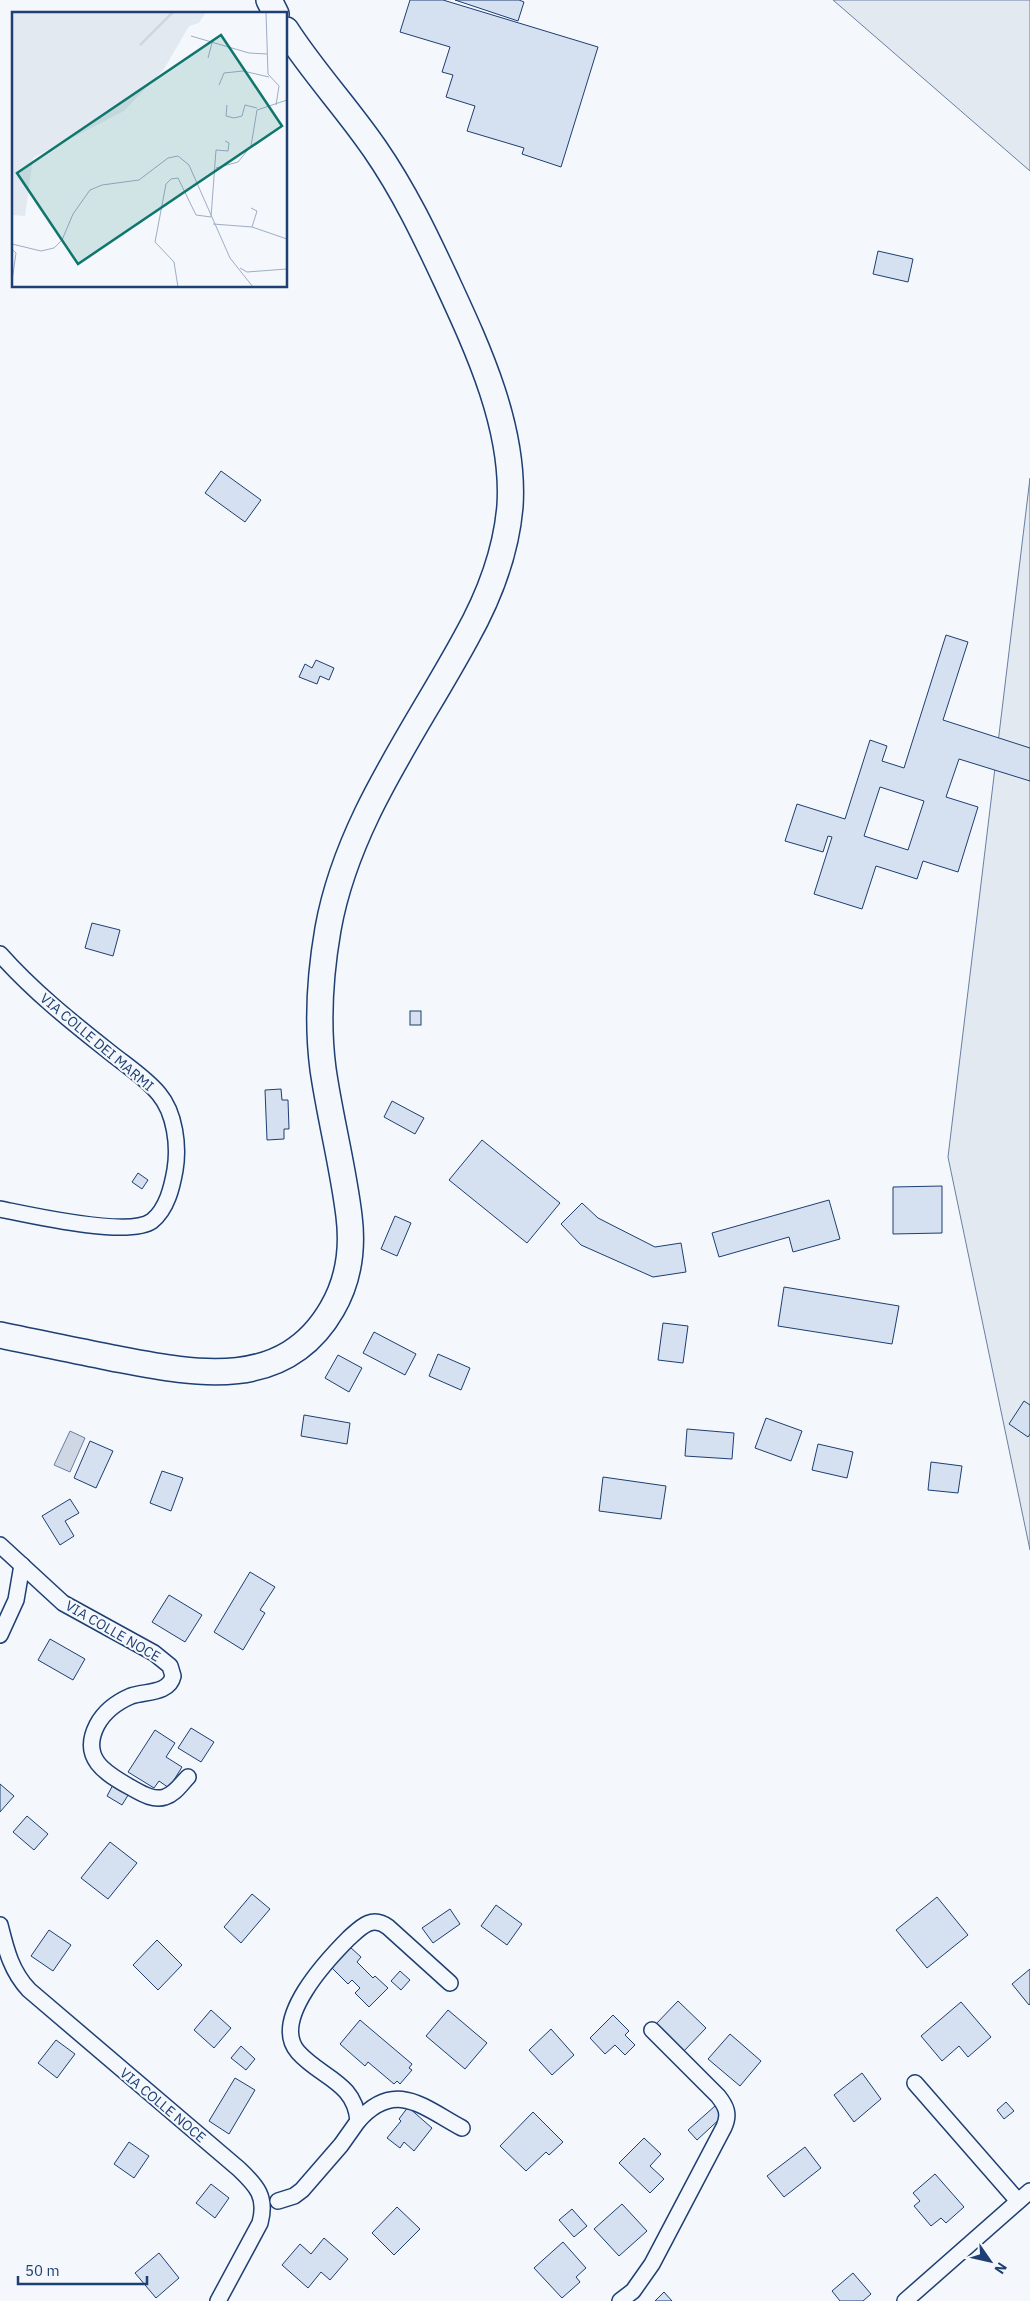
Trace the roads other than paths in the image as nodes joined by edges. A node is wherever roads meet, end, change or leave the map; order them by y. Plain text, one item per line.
1 (269, 0) edge
2 (275, 12) edge
3 (288, 33) edge
4 (0, 954) edge
5 (0, 1209) edge
6 (0, 1335) edge
7 (0, 1545) edge
8 (22, 1565) junction
9 (0, 1634) edge
10 (188, 1777) dead end
11 (0, 1925) edge
12 (450, 1983) dead end
13 (652, 2030) dead end
14 (915, 2083) dead end
15 (358, 2122) junction
16 (462, 2128) dead end
17 (260, 2191) junction
18 (1030, 2191) edge
19 (278, 2202) junction
20 (1018, 2202) junction
21 (262, 2214) junction
22 (218, 2301) edge
23 (620, 2301) edge
24 (905, 2301) edge

1 - 2 main road
3 - 6 main road
4 - 5 street, VIA COLLE DEI MARMI
7 - 8 street, VIA COLLE NOCE
8 - 9 street
8 - 10 street, VIA COLLE NOCE
11 - 17 street, VIA COLLE NOCE
12 - 15 street
13 - 23 street
14 - 20 street
15 - 16 street
15 - 19 street
17 - 19 street, VIA COLLE NOCE
17 - 21 street
18 - 20 street
19 - 21 street
20 - 24 street
21 - 22 street

